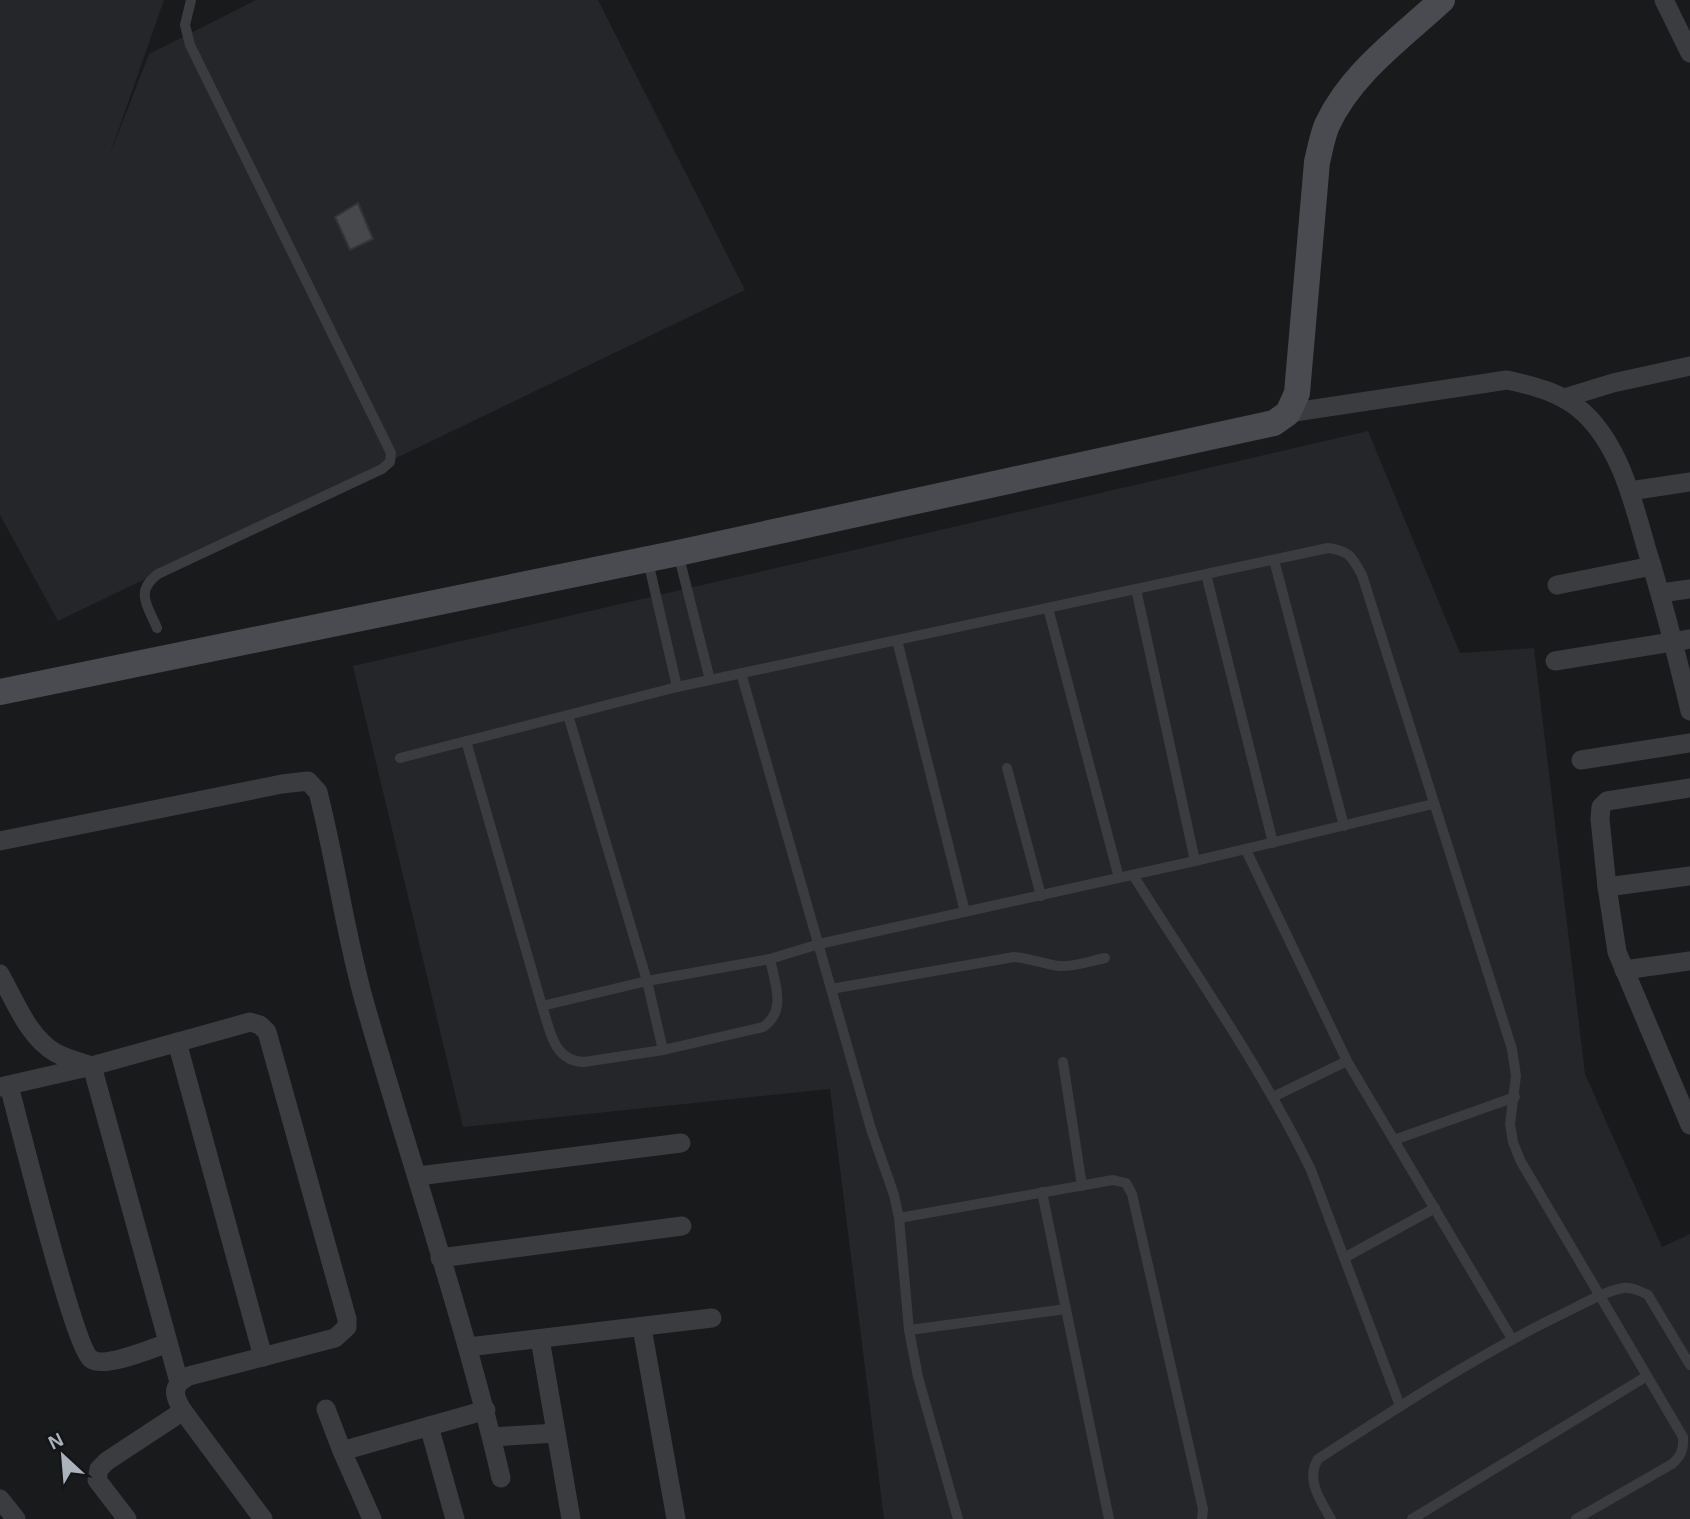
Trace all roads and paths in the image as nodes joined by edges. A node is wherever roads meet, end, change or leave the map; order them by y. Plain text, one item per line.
1 (191, 0) edge
2 (1442, 0) edge
3 (1664, 0) edge
4 (1690, 53) edge
5 (1690, 365) edge
6 (1564, 398) junction
7 (1288, 413) junction
8 (1690, 482) edge
9 (1630, 491) junction
10 (678, 553) junction
11 (647, 559) junction
12 (1274, 560) junction
13 (1652, 566) junction
14 (1206, 574) junction
15 (1557, 585) dead end
16 (1136, 589) junction
17 (1690, 589) edge
18 (1661, 593) junction
19 (1048, 608) junction
20 (157, 628) dead end
21 (897, 640) junction
22 (1682, 640) edge
23 (1555, 661) dead end
24 (741, 673) junction
25 (710, 680) junction
26 (677, 687) junction
27 (0, 692) edge
28 (1690, 711) edge
29 (568, 715) junction
30 (466, 741) junction
31 (1690, 743) edge
32 (400, 758) dead end
33 (1581, 760) dead end
34 (1007, 768) dead end
35 (1690, 788) edge
36 (1433, 804) junction
37 (1344, 826) junction
38 (0, 841) edge
39 (1273, 843) junction
40 (1246, 850) junction
41 (1195, 861) junction
42 (1133, 875) junction
43 (1690, 876) edge
44 (1119, 878) junction
45 (1607, 887) junction
46 (1041, 896) junction
47 (965, 912) junction
48 (819, 944) junction
49 (1105, 958) dead end
50 (771, 959) junction
51 (1690, 961) edge
52 (1624, 970) junction
53 (0, 974) edge
54 (647, 981) junction
55 (831, 989) junction
56 (542, 1006) junction
57 (177, 1042) junction
58 (663, 1050) junction
59 (1347, 1061) junction
60 (1063, 1062) dead end
61 (92, 1066) junction
62 (5, 1086) edge
63 (1273, 1097) junction
64 (1515, 1097) junction
65 (1685, 1105) edge
66 (1690, 1125) edge
67 (1394, 1140) junction
68 (681, 1143) dead end
69 (418, 1176) junction
70 (1082, 1186) junction
71 (1042, 1192) junction
72 (1435, 1208) junction
73 (899, 1218) junction
74 (682, 1226) dead end
75 (440, 1258) junction
76 (1344, 1258) junction
77 (1599, 1296) junction
78 (1066, 1310) junction
79 (712, 1318) dead end
80 (642, 1328) junction
81 (909, 1330) junction
82 (540, 1339) junction
83 (1512, 1339) junction
84 (168, 1343) junction
85 (468, 1347) junction
86 (263, 1357) junction
87 (1690, 1366) edge
88 (1647, 1376) junction
89 (179, 1382) junction
90 (1400, 1406) junction
91 (326, 1409) dead end
92 (486, 1410) junction
93 (183, 1411) junction
94 (429, 1426) junction
95 (556, 1433) junction
96 (492, 1437) junction
97 (342, 1451) junction
98 (501, 1478) dead end
99 (0, 1499) edge
100 (16, 1519) edge
101 (127, 1519) edge
102 (263, 1519) edge
103 (372, 1519) edge
104 (455, 1519) edge
105 (571, 1519) edge
106 (676, 1519) edge
107 (958, 1519) edge
108 (1109, 1519) edge
109 (1202, 1519) edge
110 (1331, 1519) edge
111 (1412, 1519) edge
112 (1576, 1519) edge

1 - 20 lane
2 - 7 street
3 - 4 street
5 - 6 street
6 - 7 street
6 - 9 street
7 - 10 street
8 - 9 street
9 - 13 street
10 - 11 street
10 - 25 lane
11 - 26 lane
11 - 27 street
12 - 14 lane
12 - 36 lane
12 - 37 lane
13 - 15 street
13 - 18 street
14 - 16 lane
14 - 39 lane
16 - 19 lane
16 - 41 lane
17 - 18 street
18 - 22 street
19 - 21 lane
19 - 44 lane
21 - 24 lane
21 - 47 lane
22 - 23 street
22 - 28 street
24 - 25 lane
24 - 48 lane
25 - 26 lane
26 - 29 lane
29 - 30 lane
29 - 54 lane
30 - 32 lane
30 - 56 lane
31 - 33 street
34 - 46 lane
35 - 45 street
36 - 37 lane
36 - 64 lane
37 - 39 lane
38 - 69 street
39 - 40 lane
40 - 41 lane
40 - 59 lane
41 - 42 lane
42 - 44 lane
42 - 63 lane
43 - 45 street
44 - 46 lane
45 - 52 street
46 - 47 lane
47 - 48 lane
48 - 50 lane
48 - 55 lane
49 - 55 lane
50 - 54 lane
50 - 58 lane
51 - 52 street
52 - 65 street
53 - 61 street
54 - 56 lane
54 - 58 lane
55 - 73 lane
56 - 58 lane
57 - 61 street
57 - 86 street
57 - 86 street
59 - 63 lane
59 - 67 lane
60 - 70 lane
61 - 62 street
61 - 84 street
62 - 84 street
63 - 76 lane
64 - 67 lane
64 - 77 lane
65 - 66 street
67 - 72 lane
68 - 69 street
69 - 75 street
70 - 71 lane
70 - 109 lane
71 - 73 lane
71 - 78 lane
72 - 76 lane
72 - 83 lane
73 - 81 lane
74 - 75 street
75 - 85 street
76 - 90 lane
77 - 83 lane
77 - 87 lane
77 - 88 lane
78 - 81 lane
78 - 108 lane
79 - 80 street
80 - 82 street
80 - 106 street
81 - 107 lane
82 - 85 street
82 - 95 street
83 - 90 lane
84 - 89 street
85 - 92 street
86 - 89 street
88 - 111 lane
88 - 112 lane
89 - 93 street
90 - 110 lane
91 - 97 street
92 - 94 street
92 - 96 street
93 - 101 street
93 - 102 street
94 - 97 street
94 - 104 street
95 - 96 street
95 - 105 street
96 - 98 street
97 - 103 street
99 - 100 street

